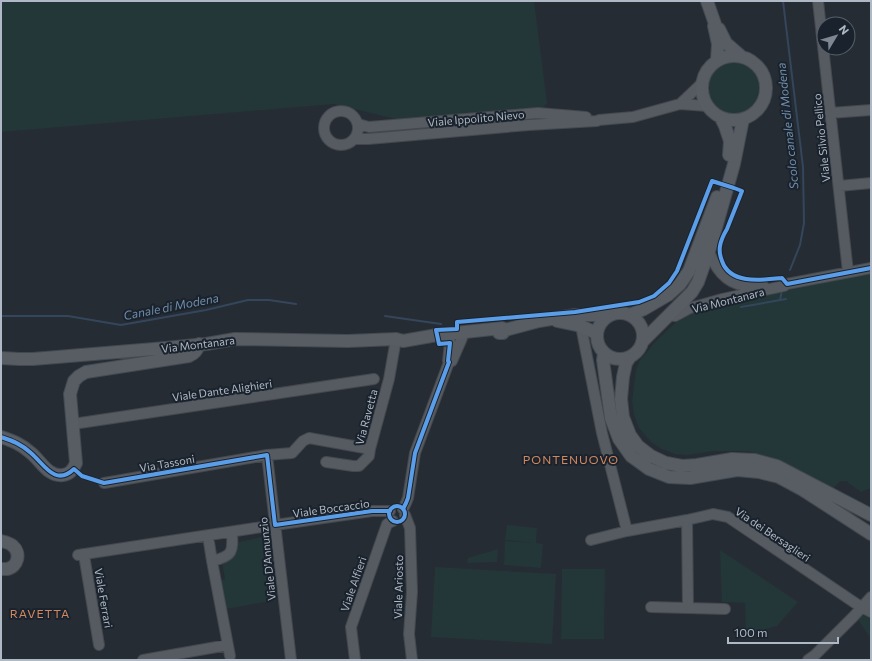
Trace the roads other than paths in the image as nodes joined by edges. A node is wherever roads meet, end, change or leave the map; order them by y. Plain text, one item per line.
1 (707, 1) edge
2 (818, 1) edge
3 (715, 24) junction
4 (742, 57) junction
5 (717, 60) junction
6 (701, 84) junction
7 (680, 104) junction
8 (707, 106) junction
9 (871, 110) edge
10 (830, 113) junction
11 (721, 118) junction
12 (743, 119) junction
13 (599, 120) junction
14 (358, 124) junction
15 (354, 139) junction
16 (871, 183) edge
17 (839, 186) junction
18 (709, 251) junction
19 (871, 268) edge
20 (848, 272) junction
21 (786, 284) junction
22 (608, 315) junction
23 (630, 315) junction
24 (669, 315) junction
25 (548, 320) junction
26 (581, 326) junction
27 (596, 333) junction
28 (454, 337) junction
29 (396, 339) junction
30 (642, 342) junction
31 (199, 344) junction
32 (604, 353) junction
33 (630, 357) junction
34 (1, 358) edge
35 (374, 379) dead end
36 (73, 424) junction
37 (1, 437) edge
38 (370, 449) junction
39 (267, 455) junction
40 (326, 462) dead end
41 (104, 483) dead end
42 (404, 512) junction
43 (871, 515) edge
44 (391, 516) junction
45 (687, 520) junction
46 (275, 525) junction
47 (627, 531) junction
48 (232, 532) junction
49 (871, 534) edge
50 (208, 536) junction
51 (591, 540) dead end
52 (1, 541) edge
53 (81, 555) joint
54 (212, 561) junction
55 (1, 569) edge
56 (871, 597) edge
57 (651, 607) dead end
58 (861, 607) junction
59 (688, 608) junction
60 (725, 609) dead end
61 (871, 612) edge
62 (99, 645) dead end
63 (228, 645) junction
64 (230, 656) dead end
65 (143, 660) edge
66 (291, 660) edge
67 (355, 660) edge
68 (412, 660) edge
69 (808, 660) edge

1 - 3 main road
2 - 10 street, Viale Silvio Pellico
3 - 4 main road
3 - 5 main road
4 - 5 main road
4 - 12 main road
5 - 6 main road
6 - 7 street, Viale Ippolito Nievo
6 - 8 main road
7 - 8 street, Viale Ippolito Nievo
7 - 13 street, Viale Ippolito Nievo
8 - 11 main road
9 - 10 street
10 - 17 street, Viale Silvio Pellico
11 - 12 main road
11 - 23 main road
12 - 18 main road
13 - 14 street, Viale Ippolito Nievo
13 - 15 street, Viale Ippolito Nievo
14 - 15 street
14 - 15 street
16 - 17 street
17 - 20 street, Viale Silvio Pellico
18 - 21 street, Via Montanara
18 - 24 main road
19 - 20 street, Via Montanara
20 - 21 street, Via Montanara
21 - 24 street, Via Montanara
22 - 23 main road
22 - 25 main road, Via Montanara
22 - 27 main road
23 - 30 main road
24 - 30 main road
25 - 26 main road, Via Montanara
25 - 28 main road, Via Montanara
26 - 27 main road, Via Montanara
26 - 47 street
27 - 32 main road
28 - 29 main road, Via Montanara
28 - 42 street
29 - 31 main road, Via Montanara
29 - 38 street, Via Ravetta
30 - 33 main road
31 - 34 main road, Via Montanara
31 - 36 main road
32 - 33 main road
32 - 49 main road
33 - 43 main road
35 - 36 street, Viale Dante Alighieri
36 - 37 main road
38 - 39 street, Via Tassoni
38 - 40 street, Via Ravetta
39 - 41 street, Via Tassoni
39 - 46 street, Viale D'Annunzio
42 - 44 street
42 - 68 street, Viale Ariosto
44 - 46 street, Viale Boccaccio
44 - 67 street, Viale Alfieri
45 - 47 street, Via dei Bersaglieri
45 - 58 street, Via dei Bersaglieri
45 - 59 street
46 - 48 street, Viale Boccaccio
46 - 66 street, Viale D'Annunzio
47 - 51 street, Via dei Bersaglieri
48 - 50 street, Viale Boccaccio
48 - 54 street
50 - 53 street, Viale Boccaccio
50 - 54 street
52 - 55 main road
53 - 62 street, Viale Ferrari
54 - 63 street
56 - 58 street
57 - 59 street
58 - 61 street, Via dei Bersaglieri
58 - 69 street
59 - 60 street
63 - 64 street
63 - 65 street

